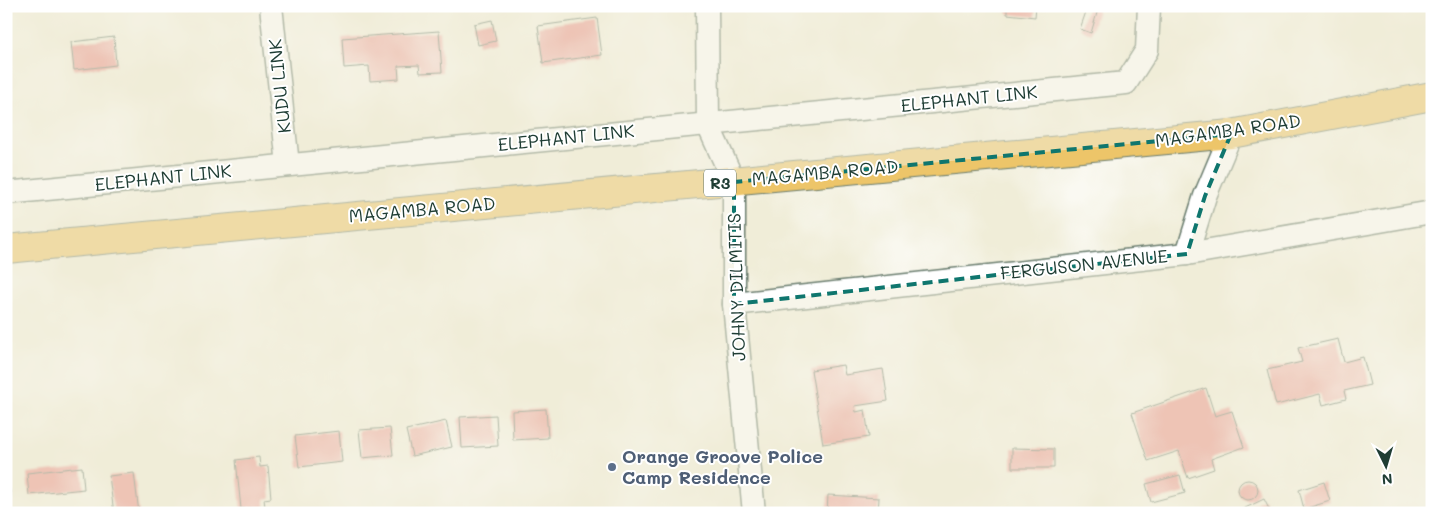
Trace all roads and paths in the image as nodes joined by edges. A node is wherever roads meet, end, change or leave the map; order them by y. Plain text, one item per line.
1 (271, 6) edge
2 (707, 6) edge
3 (1149, 6) edge
4 (1432, 96) edge
5 (708, 125) junction
6 (1231, 134) junction
7 (288, 165) junction
8 (734, 182) junction
9 (6, 193) edge
10 (1432, 212) edge
11 (6, 249) edge
12 (1187, 254) junction
13 (734, 304) junction
14 (754, 513) edge

1 - 7 street, KUDU LINK
2 - 5 street, JOHNY DILMITIS
3 - 5 street, ELEPHANT LINK
4 - 6 highway, MAGAMBA ROAD / R3
5 - 7 street, ELEPHANT LINK
5 - 8 street, JOHNY DILMITIS
6 - 8 highway, MAGAMBA ROAD / R3
6 - 12 street
7 - 9 street, ELEPHANT LINK
8 - 11 highway, MAGAMBA ROAD / R3
8 - 13 street, JOHNY DILMITIS
10 - 12 street, FERGUSON AVENUE
12 - 13 street, FERGUSON AVENUE
13 - 14 street, JOHNY DILMITIS

